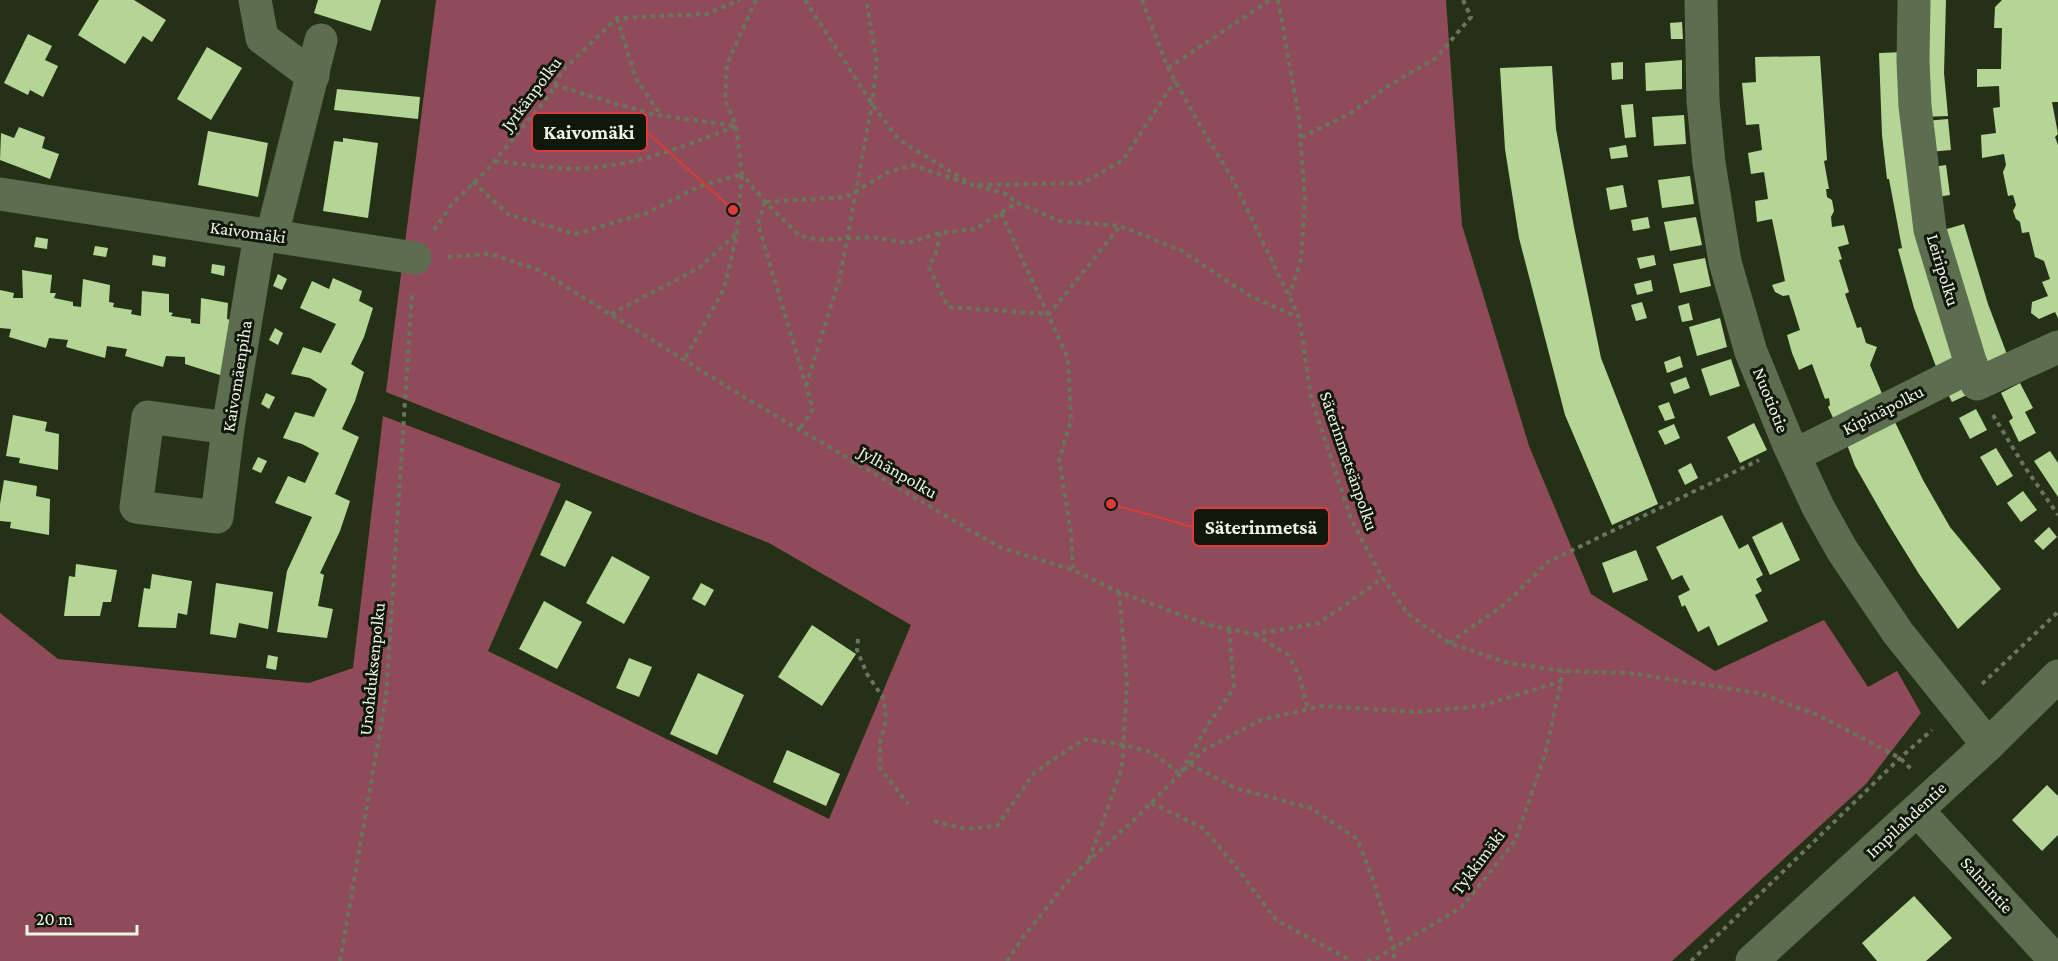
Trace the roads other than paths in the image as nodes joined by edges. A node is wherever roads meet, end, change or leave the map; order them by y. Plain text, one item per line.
1 (255, 0) edge
2 (1701, 0) edge
3 (1914, 0) edge
4 (321, 40) dead end
5 (313, 76) junction
6 (0, 194) edge
7 (266, 235) junction
8 (414, 258) road end
9 (2058, 347) edge
10 (1975, 375) junction
11 (228, 428) junction
12 (1792, 450) junction
13 (2058, 676) edge
14 (1988, 745) junction
15 (1917, 810) junction
16 (1752, 961) edge
17 (2056, 961) edge

1 - 5 street
2 - 12 street, Nuotiotie
3 - 10 street, Leiripolku
4 - 5 street, Kaivomäenpiha
5 - 7 street, Kaivomäenpiha
6 - 7 street, Kaivomäki
7 - 8 street, Kaivomäki
7 - 11 street, Kaivomäenpiha
9 - 10 street, Kipinäpolku
10 - 12 street, Kipinäpolku
11 - 11 street, Kaivomäenpiha
12 - 14 street, Nuotiotie
13 - 14 street, Impilahdentie
14 - 15 street, Impilahdentie
15 - 16 street, Impilahdentie
15 - 17 street, Salmintie

